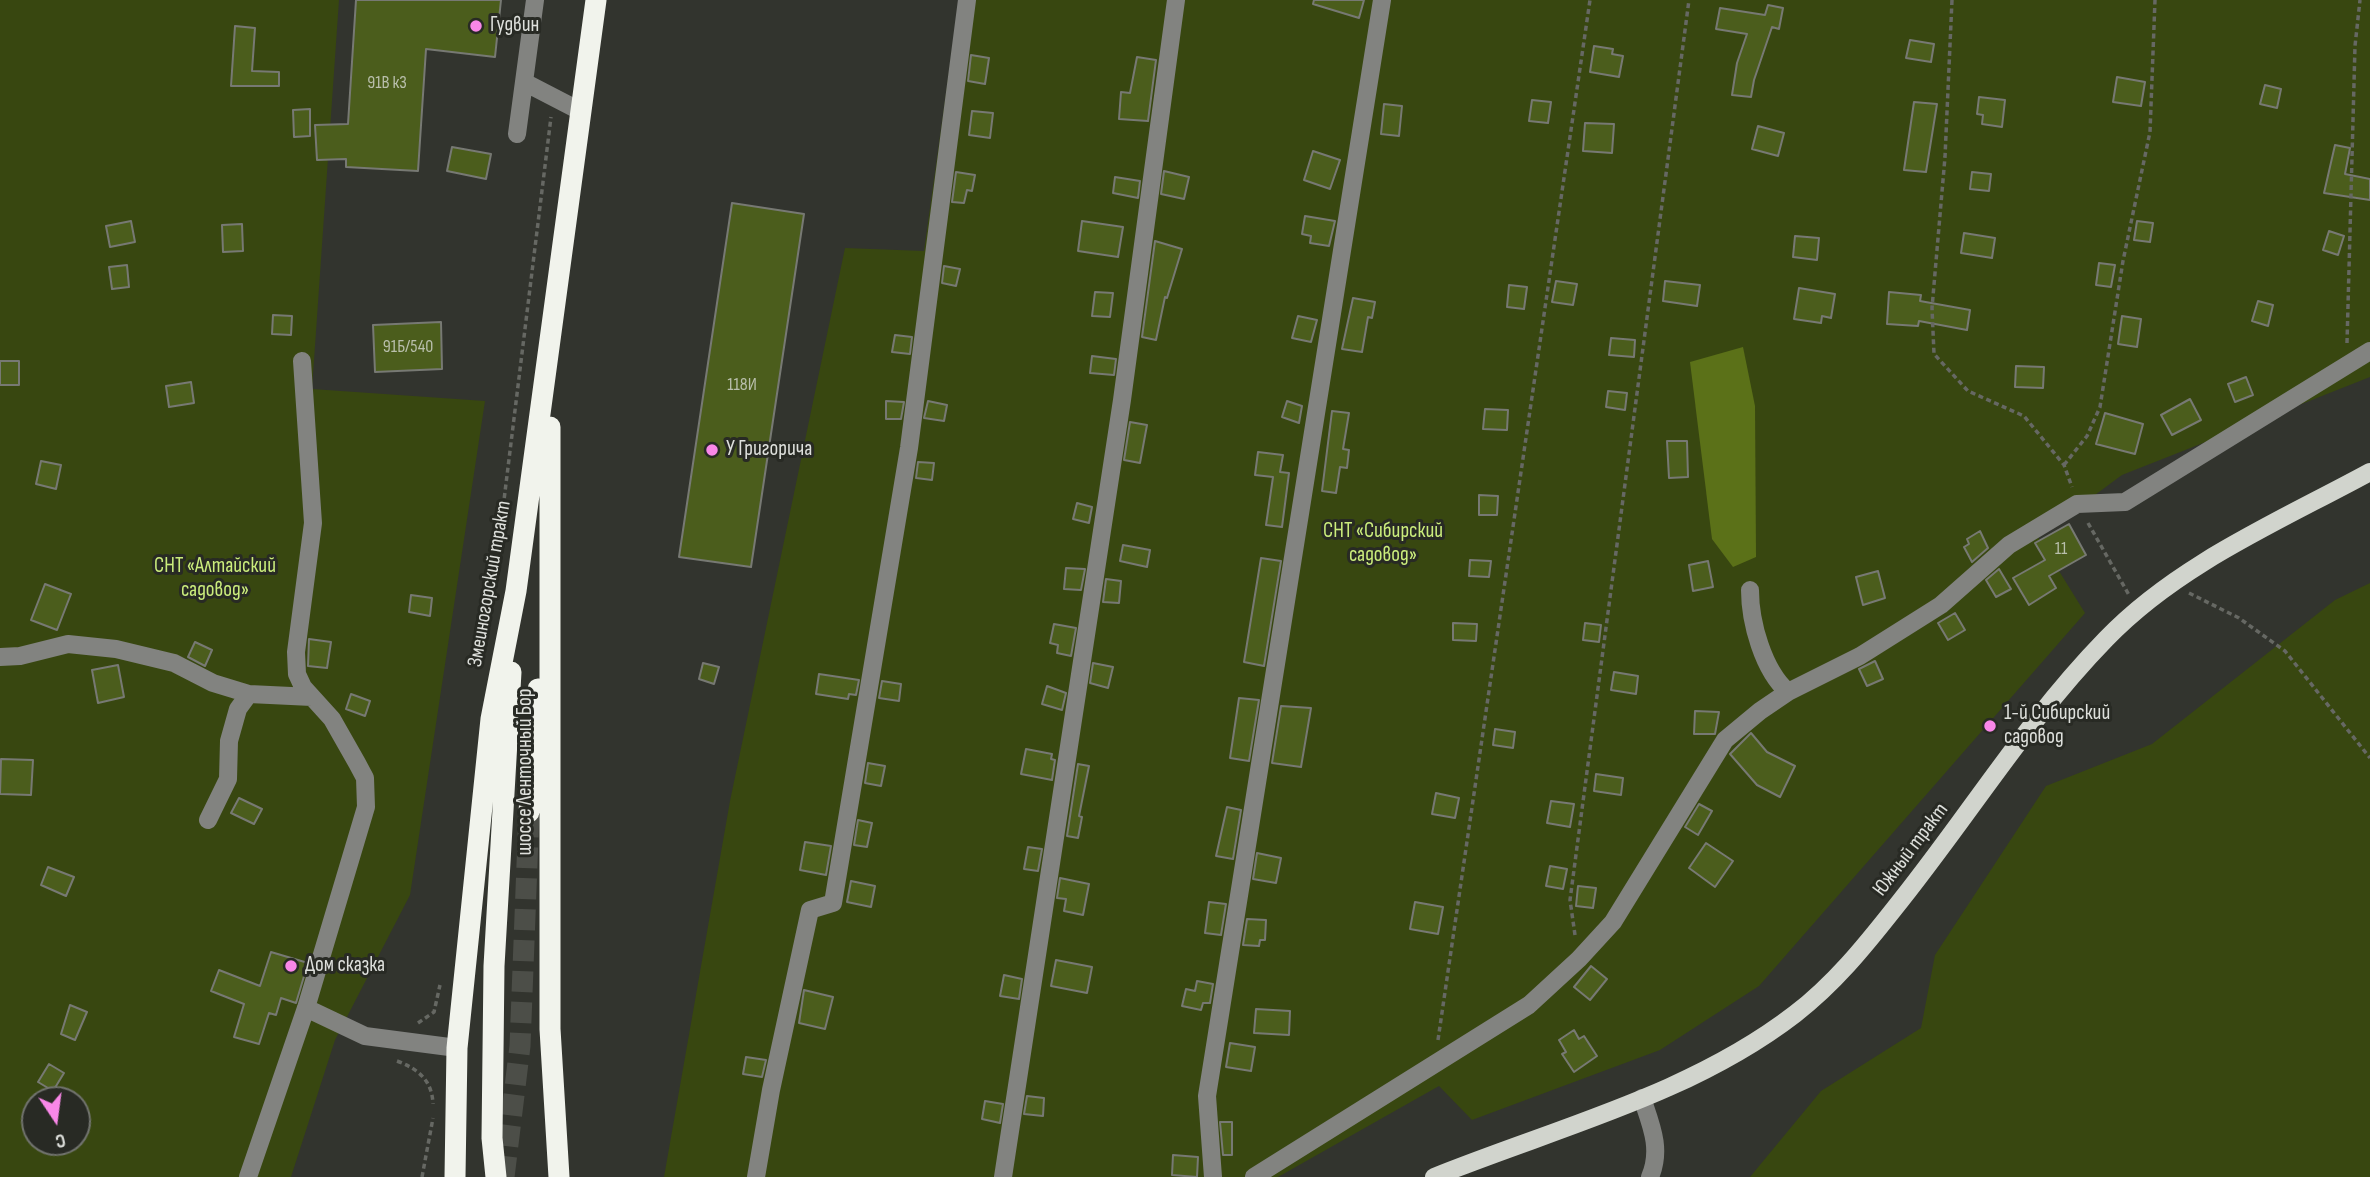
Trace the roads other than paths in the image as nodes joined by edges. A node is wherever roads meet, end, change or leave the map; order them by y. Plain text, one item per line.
1 (535, 0) edge
2 (596, 0) edge
3 (967, 0) edge
4 (1176, 0) edge
5 (1382, 0) edge
6 (524, 82) junction
7 (582, 112) junction
8 (517, 134) dead end
9 (2365, 354) edge
10 (302, 361) dead end
11 (548, 367) junction
12 (2370, 472) edge
13 (552, 507) junction
14 (1750, 590) dead end
15 (516, 591) junction
16 (0, 657) edge
17 (1788, 692) junction
18 (249, 694) junction
19 (312, 697) junction
20 (529, 813) tunnel mouth
21 (208, 820) dead end
22 (306, 1008) junction
23 (457, 1048) junction
24 (1642, 1098) junction
25 (248, 1177) edge
26 (455, 1177) edge
27 (496, 1177) edge
28 (559, 1177) edge
29 (756, 1177) edge
30 (1003, 1177) edge
31 (1213, 1177) edge
32 (1254, 1177) edge
33 (1434, 1177) edge
34 (1650, 1177) edge

1 - 6 lane
2 - 7 highway, Змеиногорский тракт
3 - 29 lane
4 - 30 lane
5 - 31 lane
6 - 7 lane
6 - 8 lane
7 - 11 highway, Змеиногорский тракт
9 - 17 lane
10 - 19 lane
11 - 13 highway, шоссе Ленточный Бор
11 - 15 highway, Змеиногорский тракт
12 - 24 main road, Южный тракт
13 - 20 highway
13 - 28 highway, шоссе Ленточный Бор
14 - 17 lane
15 - 23 highway, Змеиногорский тракт
15 - 27 highway
16 - 18 lane
17 - 32 lane
18 - 19 lane
18 - 21 lane
19 - 22 lane
22 - 23 lane
22 - 25 lane
23 - 26 highway, Змеиногорский тракт
24 - 33 main road, Южный тракт
24 - 34 lane

